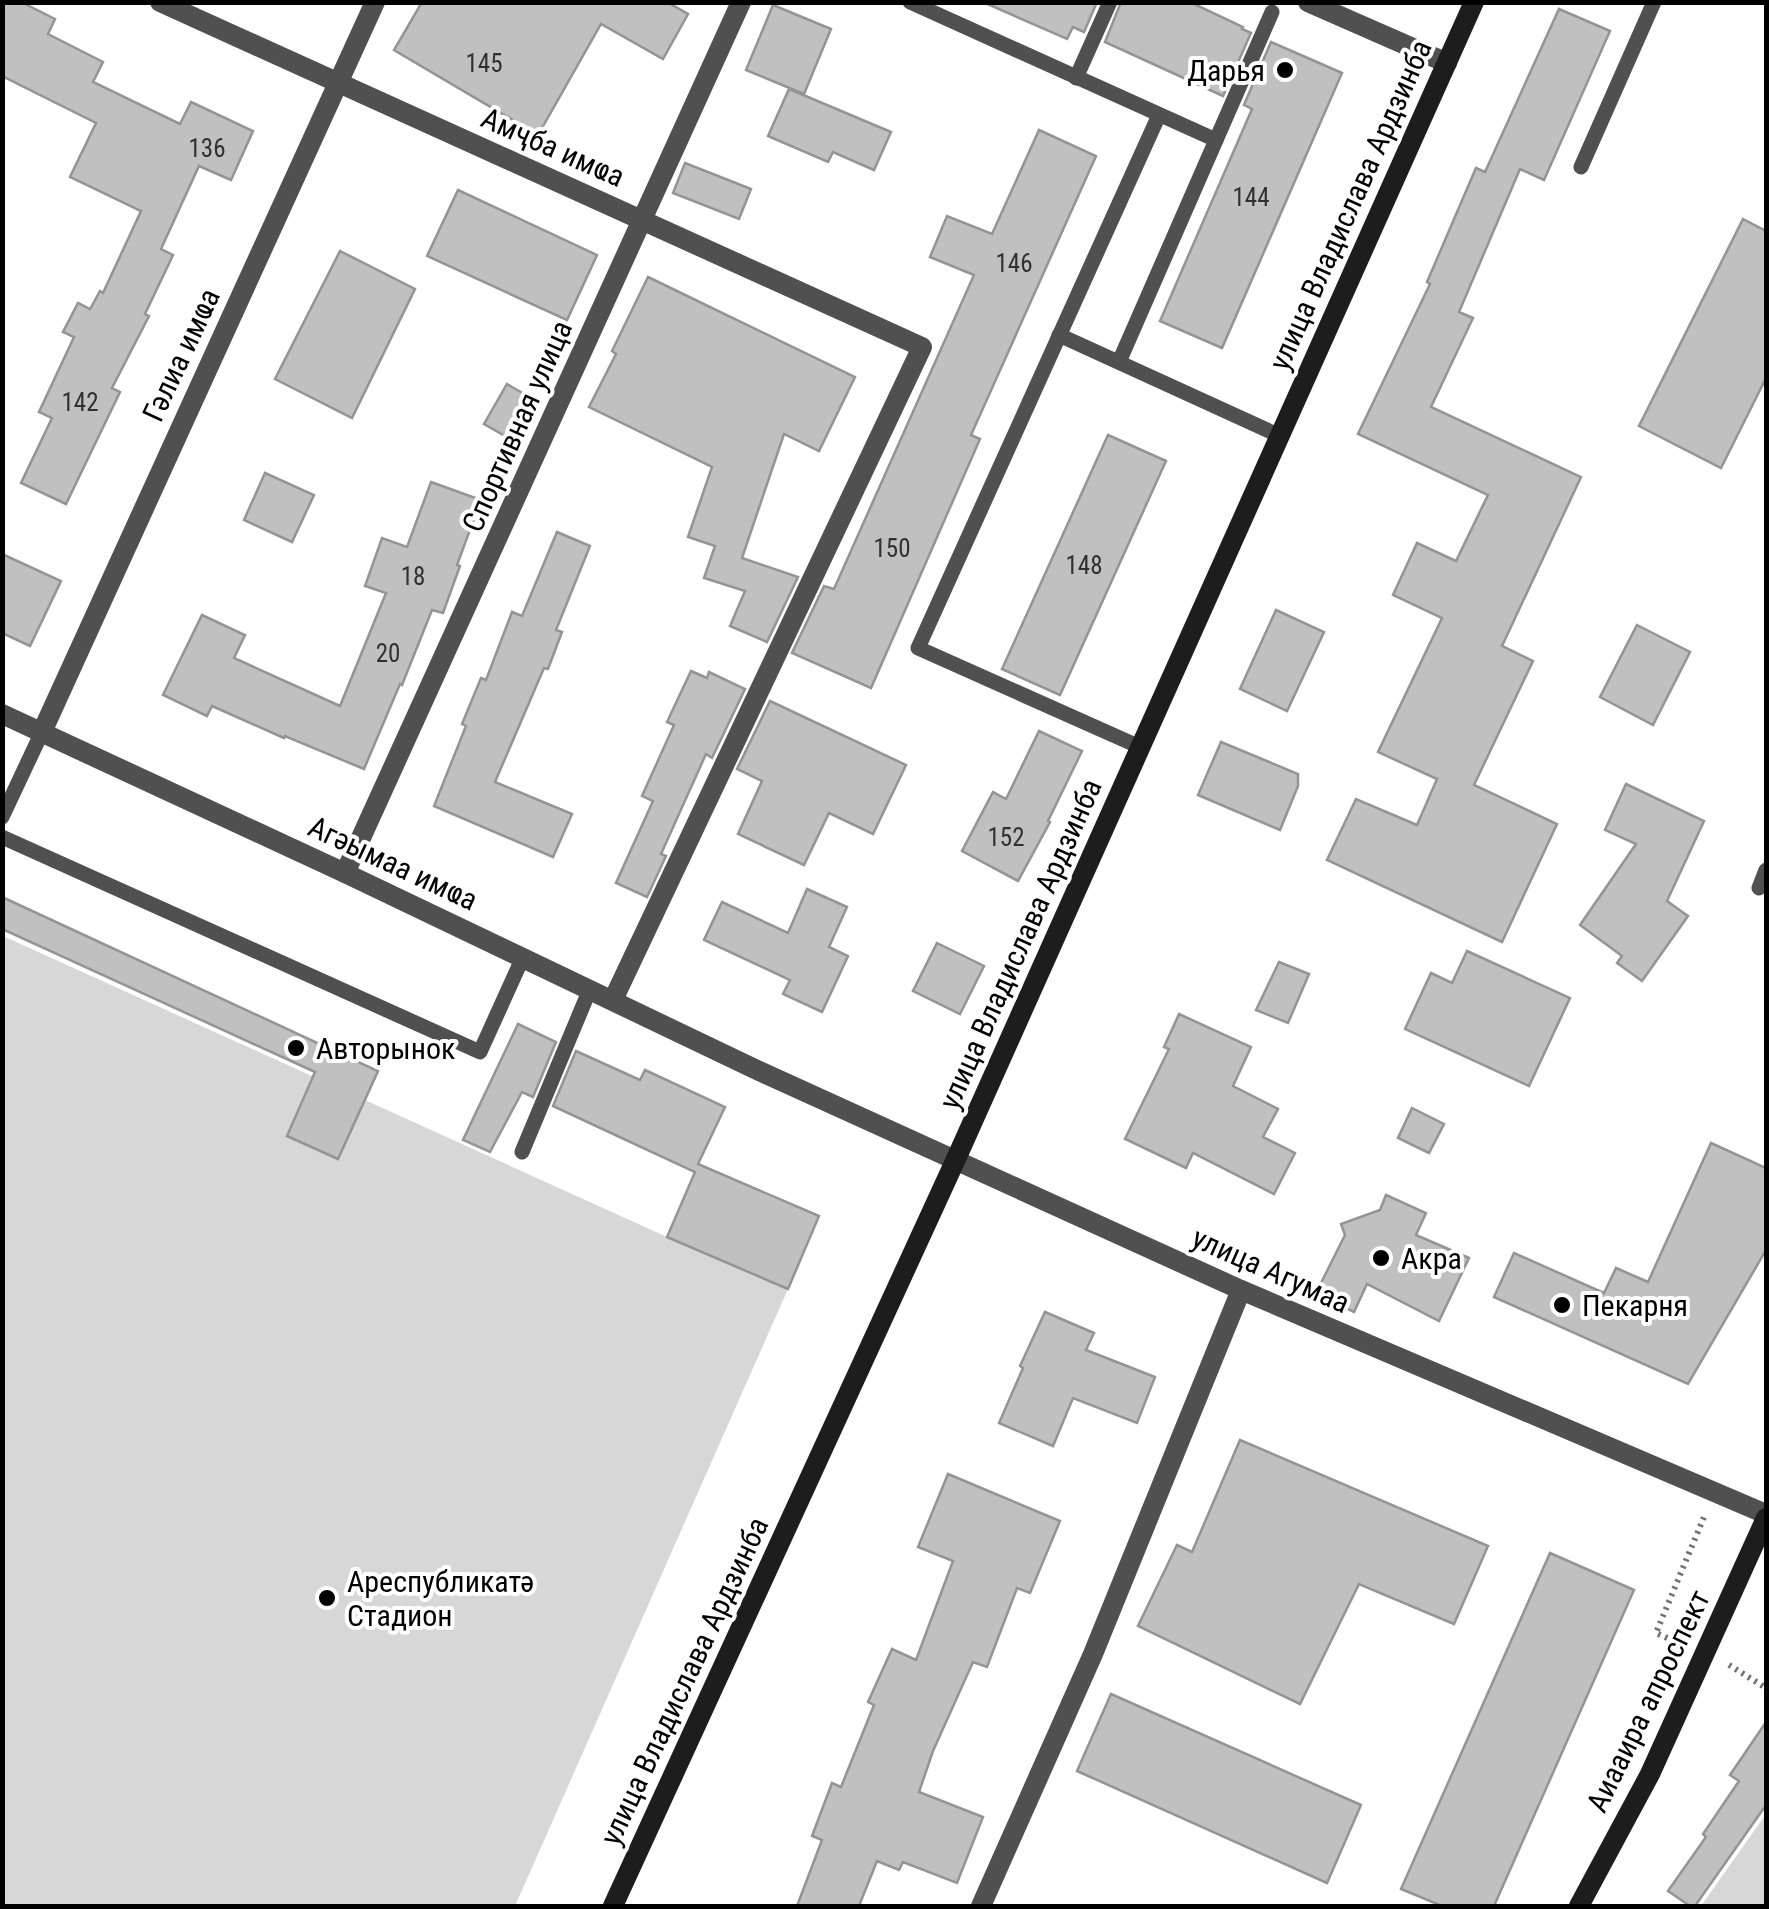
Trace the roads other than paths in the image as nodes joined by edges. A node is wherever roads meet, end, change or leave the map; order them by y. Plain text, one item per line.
1 (160, 2) edge
2 (375, 2) edge
3 (741, 2) edge
4 (910, 2) edge
5 (1110, 2) edge
6 (1308, 2) edge
7 (1474, 2) edge
8 (1654, 2) edge
9 (1272, 12) dead end
10 (1447, 63) junction
11 (1076, 78) junction
12 (338, 83) junction
13 (1159, 115) junction
14 (1216, 140) junction
15 (1581, 168) dead end
16 (643, 220) junction
17 (1060, 335) junction
18 (1119, 362) junction
19 (1280, 436) junction
20 (2, 714) edge
21 (42, 732) junction
22 (1140, 748) junction
23 (2, 817) edge
24 (2, 837) edge
25 (1766, 870) edge
26 (346, 873) junction
27 (1759, 888) dead end
28 (524, 957) junction
29 (590, 989) junction
30 (613, 1000) junction
31 (757, 1070) joint
32 (522, 1152) dead end
33 (956, 1159) junction
34 (1241, 1290) junction
35 (1766, 1516) edge
36 (613, 1906) edge
37 (981, 1906) edge
38 (1579, 1906) edge

1 - 12 street, Амҷба имҩа
2 - 12 street, Гәлиа имҩа
3 - 16 street, Спортивная улица
4 - 11 lane
5 - 11 lane
6 - 10 street
7 - 10 main road, улица Владислава Ардзинба
8 - 15 lane
9 - 14 lane
10 - 19 main road, улица Владислава Ардзинба
11 - 13 lane
12 - 16 street, Амҷба имҩа
12 - 21 street, Гәлиа имҩа
13 - 14 lane
13 - 17 lane
14 - 18 lane
16 - 26 street, Спортивная улица
16 - 30 street, Амҷба имҩа
17 - 18 lane
17 - 22 lane
18 - 19 lane
19 - 22 main road, улица Владислава Ардзинба
20 - 21 street, Агәымаа имҩа
21 - 23 lane
21 - 26 street, Агәымаа имҩа
22 - 33 main road, улица Владислава Ардзинба
24 - 28 lane
25 - 27 lane
26 - 28 street, Агәымаа имҩа
28 - 29 street, Агәымаа имҩа
29 - 30 street, Агәымаа имҩа
29 - 32 lane
30 - 31 street, Агәымаа имҩа
31 - 33 street, улица Агумаа
33 - 34 street, улица Агумаа
33 - 36 main road, улица Владислава Ардзинба
34 - 35 street, улица Агумаа
34 - 37 street
35 - 38 main road, Аиааира апроспект

